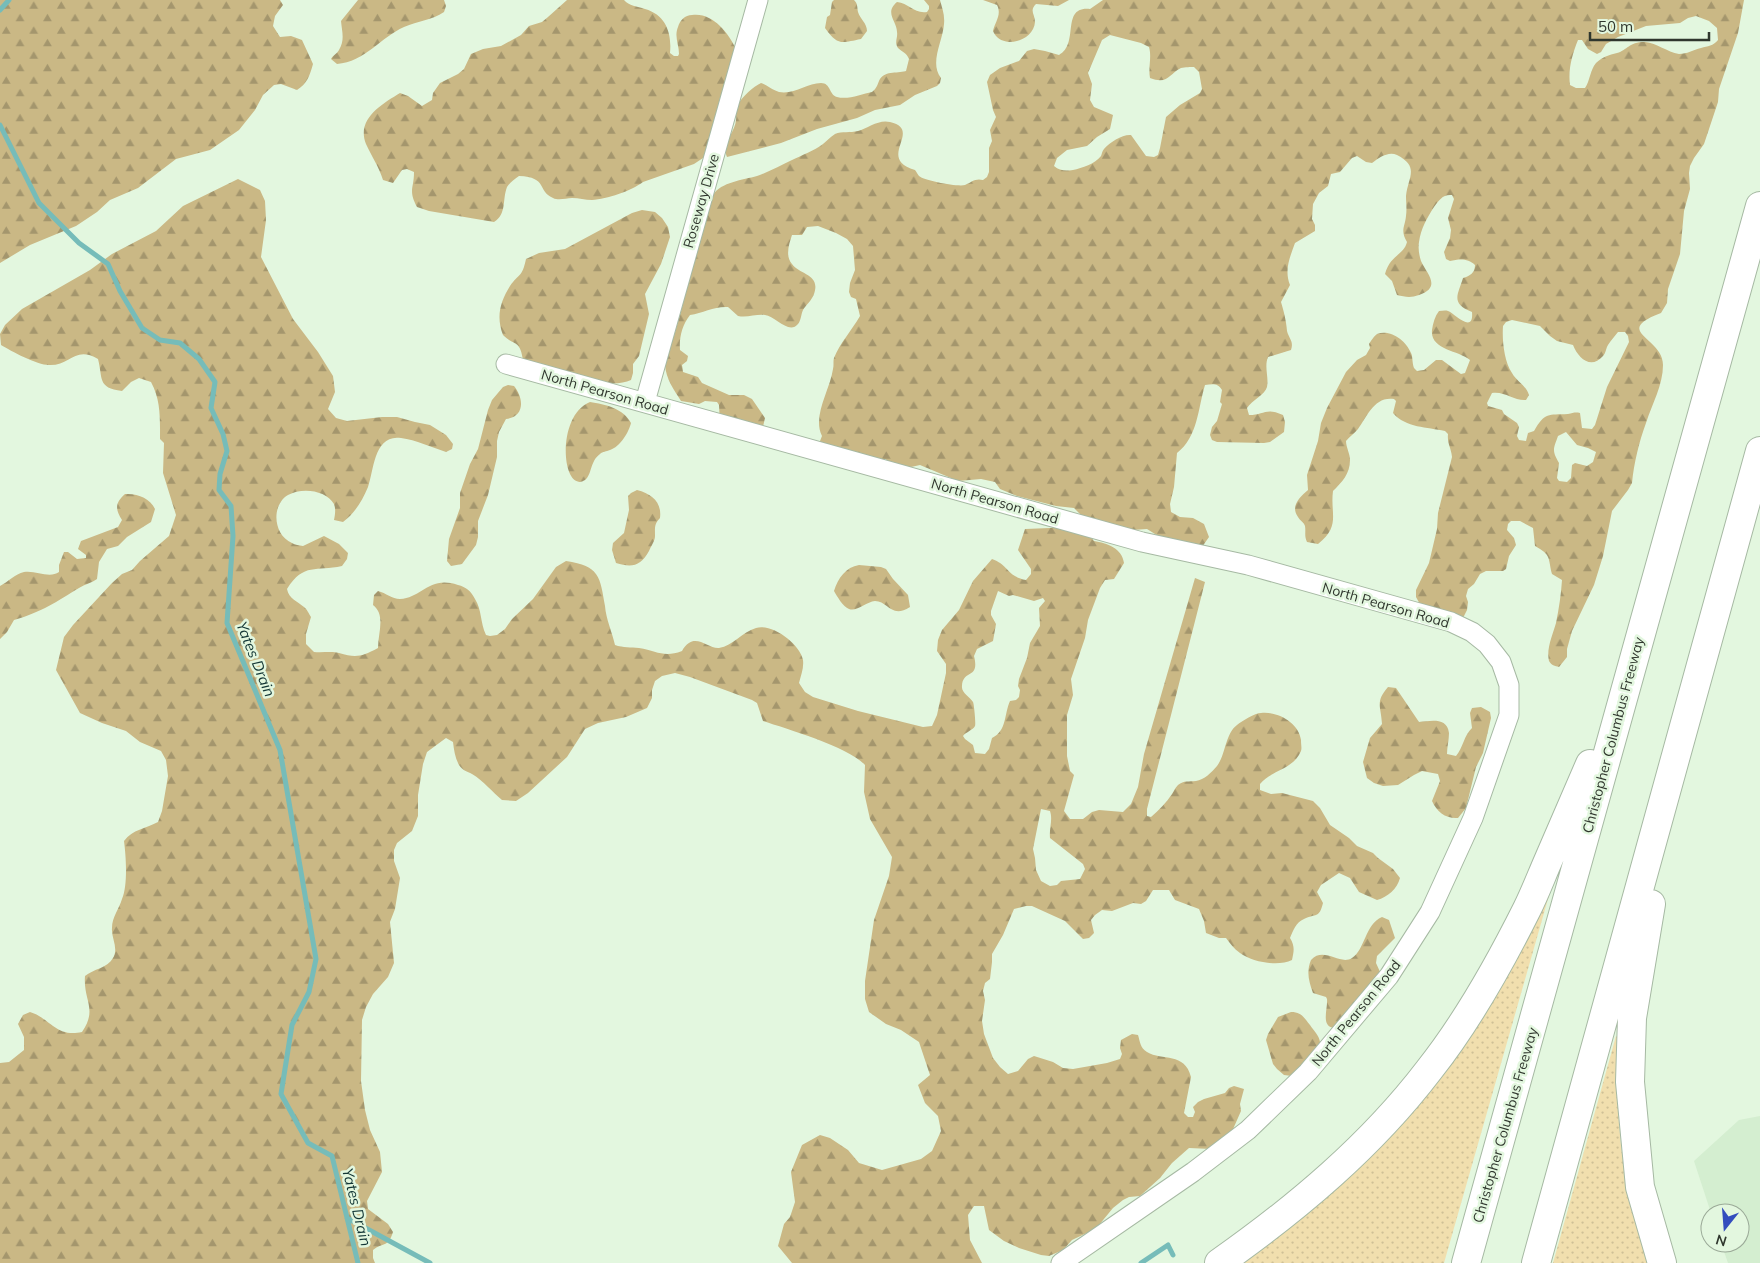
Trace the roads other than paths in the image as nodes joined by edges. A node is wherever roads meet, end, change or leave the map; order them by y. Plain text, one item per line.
1 (758, 0) edge
2 (1760, 206) edge
3 (506, 364) dead end
4 (645, 402) junction
5 (1760, 451) edge
6 (1629, 675) junction
7 (1672, 769) junction
8 (1062, 1263) edge
9 (1219, 1263) edge
10 (1466, 1263) edge
11 (1536, 1263) edge
12 (1662, 1263) edge

1 - 4 street, Roseway Drive
2 - 6 highway, Christopher Columbus Freeway
3 - 4 street, North Pearson Road
4 - 8 street, North Pearson Road
5 - 7 highway
6 - 9 highway
6 - 10 highway, Christopher Columbus Freeway
7 - 11 highway
7 - 12 highway

